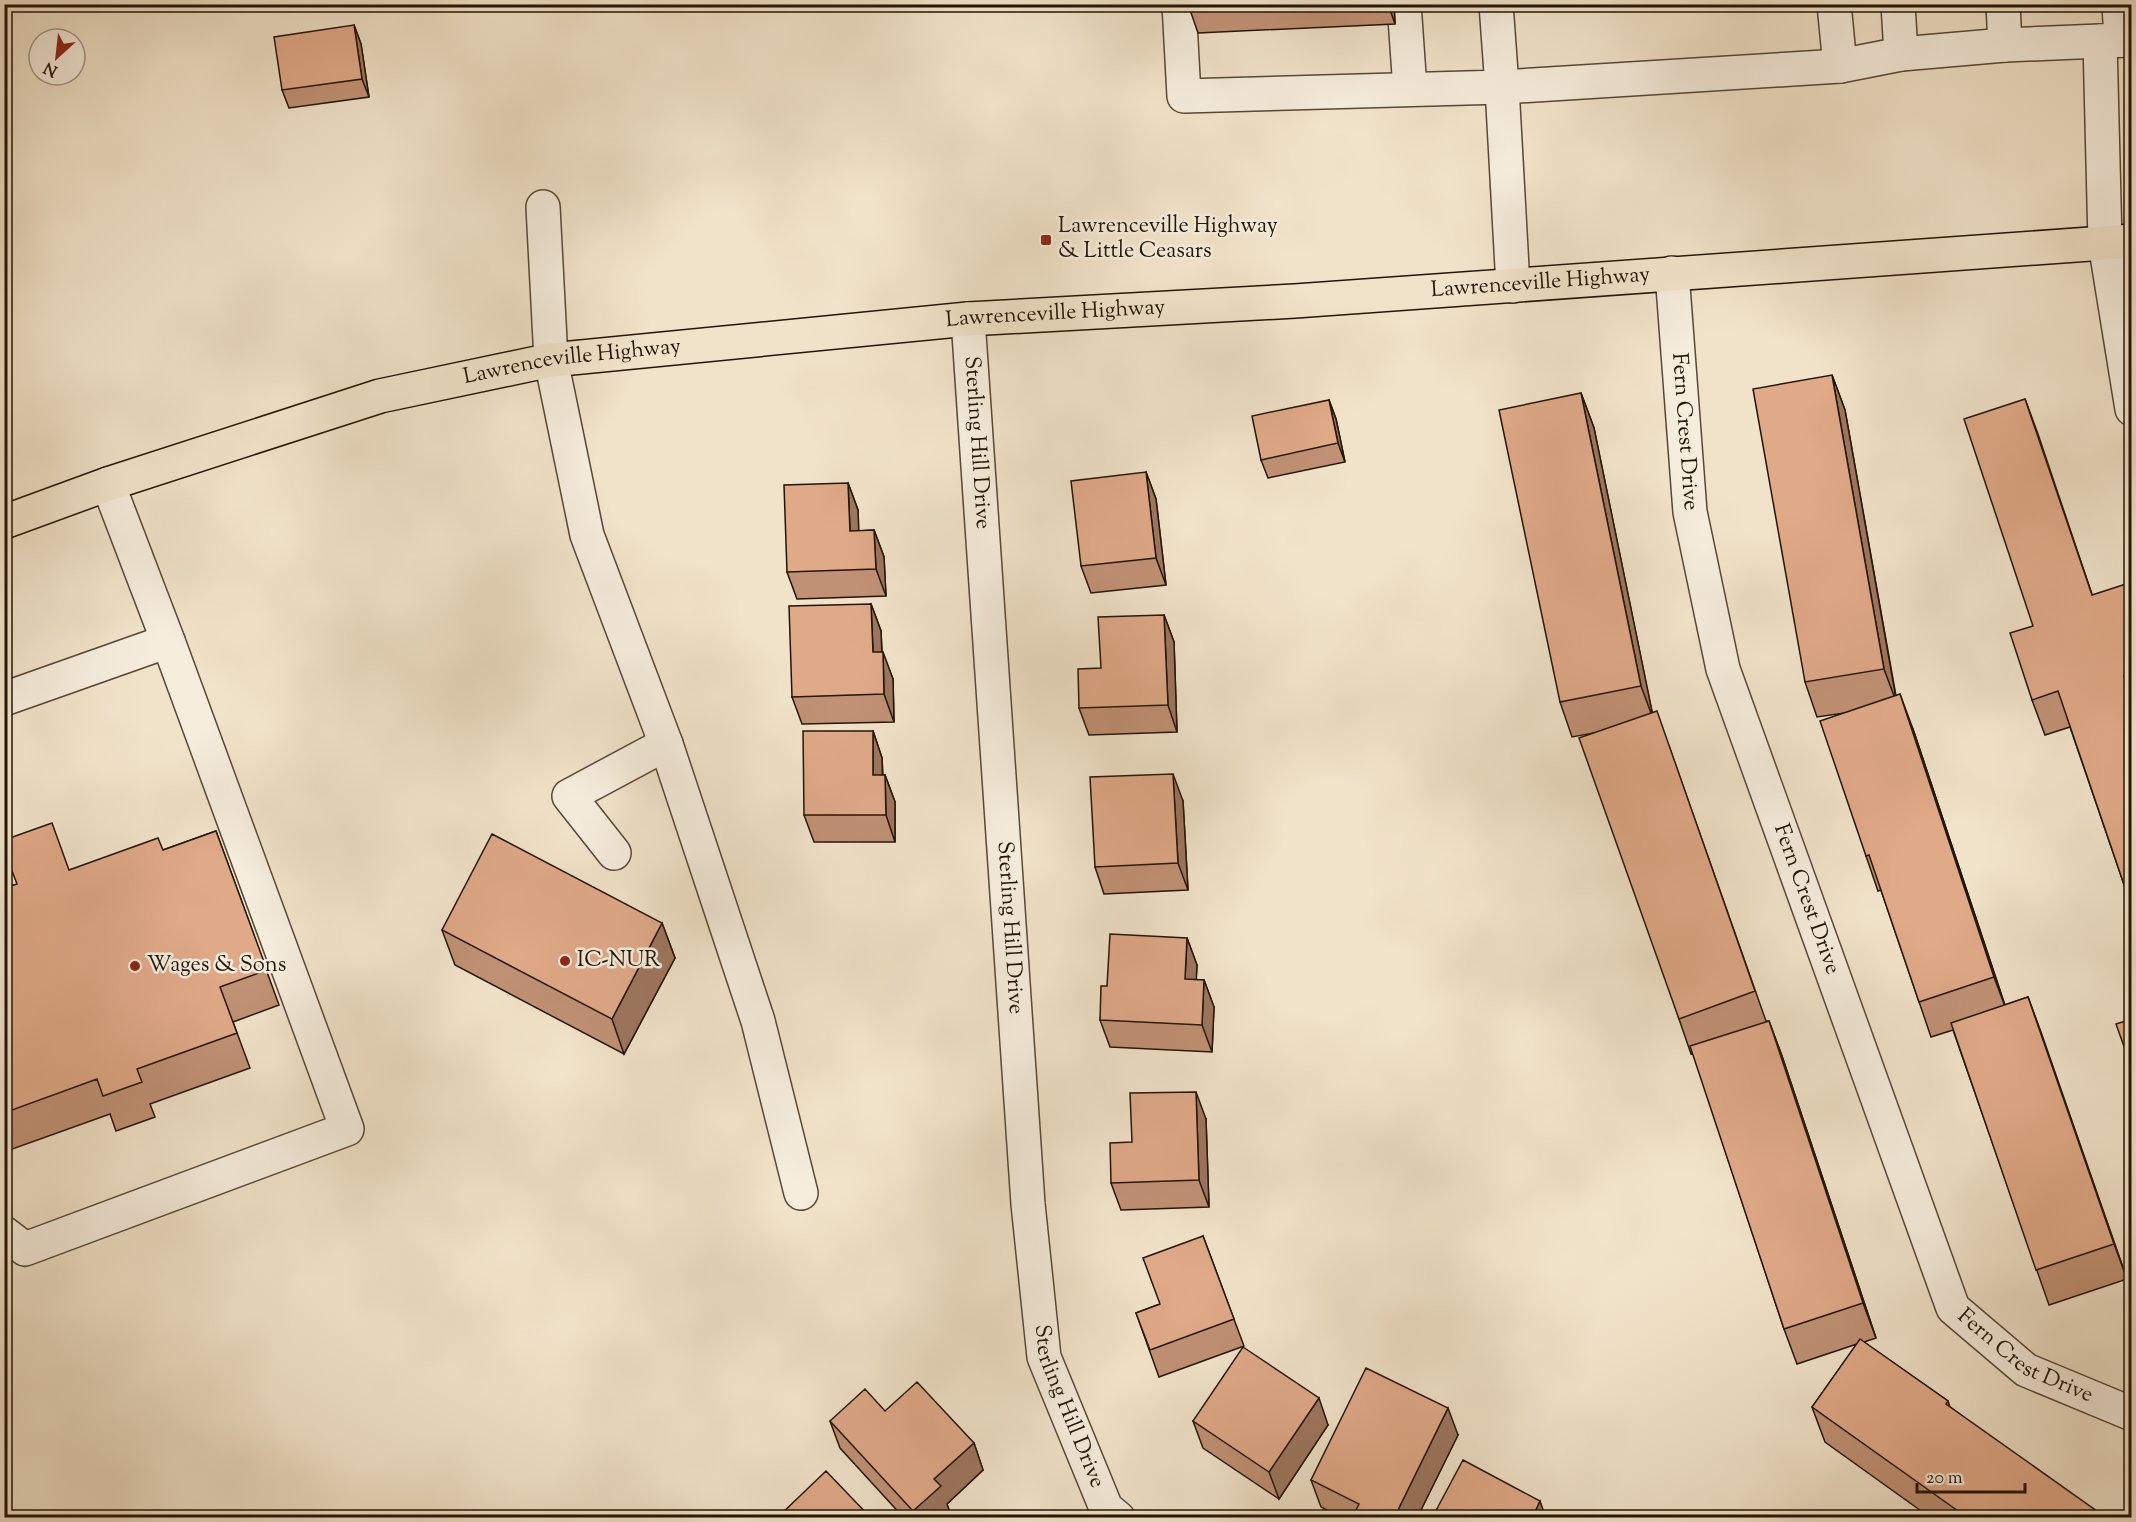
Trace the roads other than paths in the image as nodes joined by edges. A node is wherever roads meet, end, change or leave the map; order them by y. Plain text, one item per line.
1 (1179, 4) edge
2 (1404, 4) edge
3 (1496, 4) edge
4 (1834, 4) edge
5 (1898, 4) edge
6 (2003, 4) edge
7 (2119, 4) edge
8 (2117, 40) edge
9 (2005, 45) junction
10 (1901, 54) junction
11 (1840, 66) junction
12 (1502, 87) junction
13 (1410, 89) junction
14 (543, 207) dead end
15 (2118, 242) edge
16 (1672, 273) junction
17 (1513, 286) junction
18 (968, 319) junction
19 (551, 360) junction
20 (2132, 409) edge
21 (108, 484) junction
22 (4, 522) edge
23 (168, 641) junction
24 (4, 699) edge
25 (666, 744) junction
26 (614, 853) dead end
27 (801, 1193) dead end
28 (4, 1233) edge
29 (2132, 1414) edge
30 (1107, 1514) edge

1 - 13 street
2 - 13 street
3 - 12 street
4 - 11 street
5 - 10 street
6 - 9 street
7 - 8 street
8 - 9 street
8 - 15 street
9 - 10 street
10 - 11 street
11 - 12 street
12 - 13 street
12 - 17 street
14 - 19 street
15 - 16 main road, Lawrenceville Highway
15 - 20 street
16 - 17 main road, Lawrenceville Highway
16 - 29 street, Fern Crest Drive
17 - 18 main road, Lawrenceville Highway
18 - 19 main road, Lawrenceville Highway
18 - 30 street, Sterling Hill Drive
19 - 21 main road, Lawrenceville Highway
19 - 25 street
21 - 22 main road, Lawrenceville Highway
21 - 23 street
23 - 24 street
23 - 28 street
25 - 26 street
25 - 27 street

